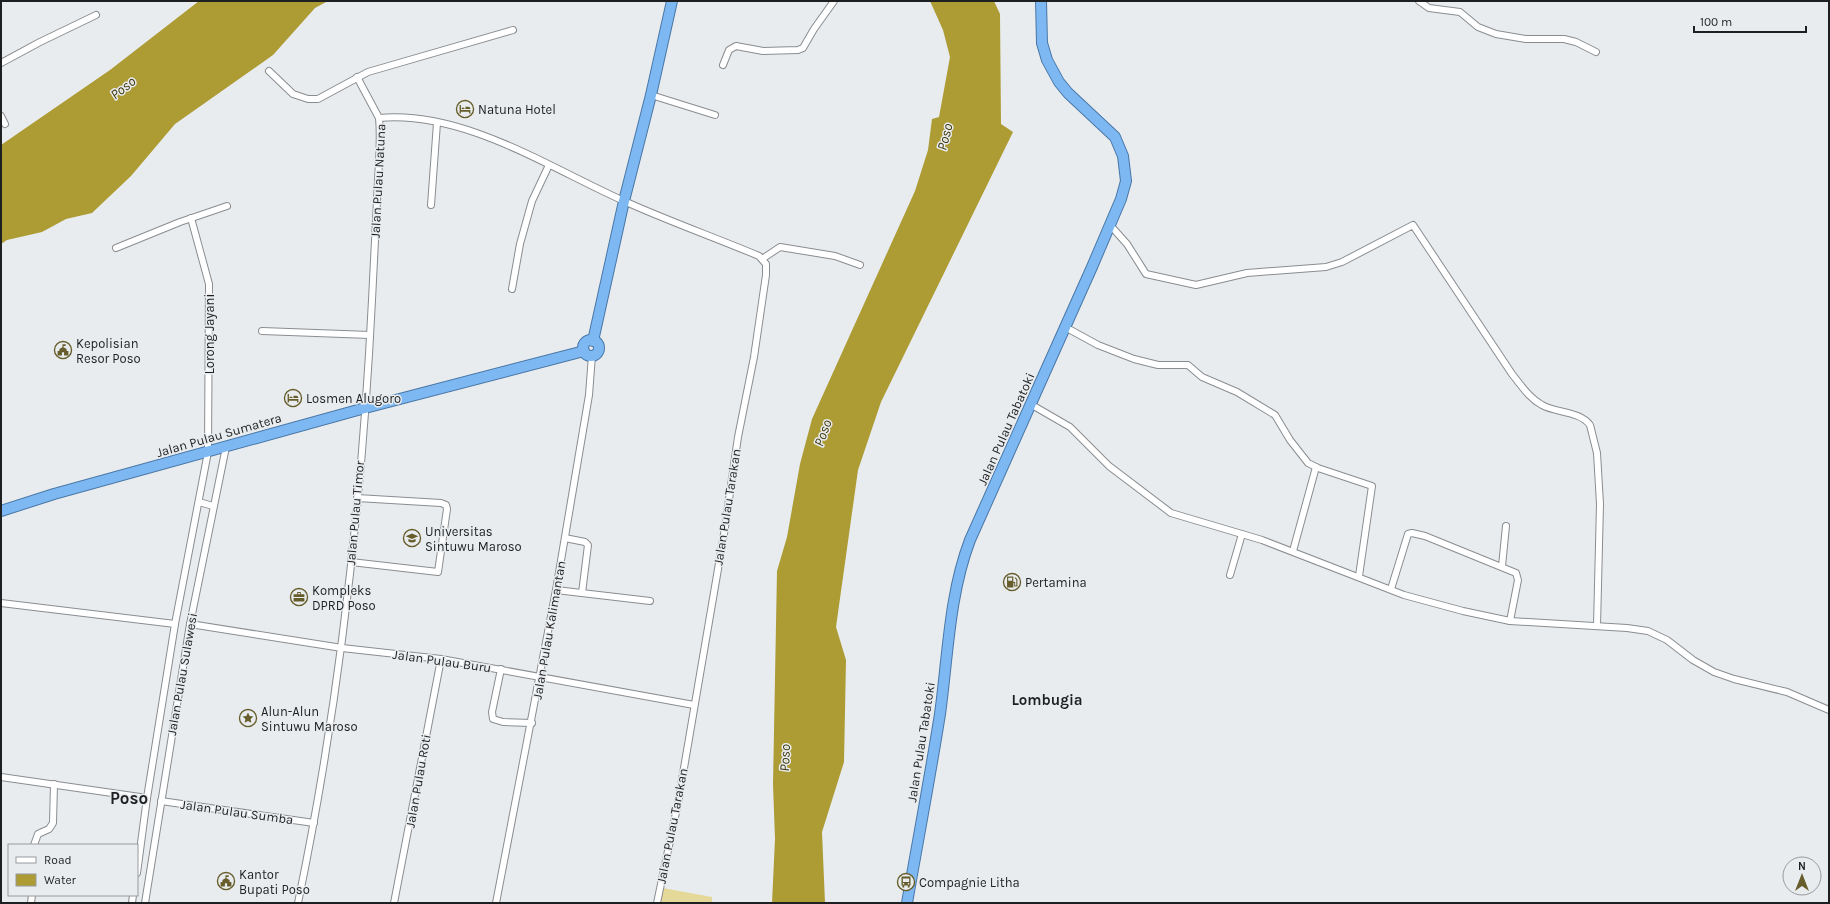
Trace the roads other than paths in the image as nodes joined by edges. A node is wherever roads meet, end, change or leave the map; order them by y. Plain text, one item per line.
1 (672, 1) edge
2 (834, 1) edge
3 (1041, 1) edge
4 (1419, 1) edge
5 (96, 15) dead end
6 (513, 30) dead end
7 (1596, 52) dead end
8 (1, 63) edge
9 (723, 65) dead end
10 (269, 71) dead end
11 (357, 77) junction
12 (651, 95) junction
13 (715, 115) dead end
14 (1, 116) edge
15 (379, 118) junction
16 (437, 123) junction
17 (5, 124) dead end
18 (548, 165) junction
19 (624, 201) junction
20 (431, 205) dead end
21 (226, 206) dead end
22 (191, 218) junction
23 (1110, 225) junction
24 (116, 248) dead end
25 (762, 259) junction
26 (860, 265) dead end
27 (512, 289) dead end
28 (1065, 327) junction
29 (262, 331) dead end
30 (370, 335) junction
31 (588, 353) junction
32 (1032, 405) junction
33 (365, 408) junction
34 (226, 446) junction
35 (208, 452) junction
36 (1316, 467) junction
37 (357, 498) junction
38 (199, 502) junction
39 (213, 506) junction
40 (1, 511) edge
41 (1506, 526) dead end
42 (1242, 534) junction
43 (565, 538) junction
44 (1293, 551) junction
45 (351, 562) junction
46 (1502, 566) junction
47 (1230, 575) dead end
48 (1359, 576) junction
49 (1391, 589) junction
50 (556, 590) junction
51 (582, 593) junction
52 (650, 601) dead end
53 (1, 603) edge
54 (1510, 621) junction
55 (175, 624) junction
56 (190, 624) junction
57 (1597, 626) junction
58 (342, 648) junction
59 (441, 659) junction
60 (501, 669) junction
61 (540, 676) junction
62 (163, 702) junction
63 (177, 704) junction
64 (694, 706) junction
65 (1829, 710) edge
66 (532, 723) junction
67 (1, 776) edge
68 (54, 784) junction
69 (147, 798) junction
70 (161, 801) junction
71 (314, 823) junction
72 (34, 844) edge
73 (138, 866) edge
74 (145, 903) edge
75 (298, 903) edge
76 (394, 903) edge
77 (496, 903) edge
78 (657, 903) edge
79 (907, 903) edge

1 - 12 highway
2 - 9 street
3 - 23 highway, Jalan Pulau Tabatoki
4 - 7 street
5 - 8 street
6 - 11 street
10 - 11 street
11 - 15 street
12 - 13 street
12 - 19 highway
14 - 17 street
15 - 16 street, Jalan Pulau Natuna
15 - 30 street, Jalan Pulau Natuna
16 - 18 street, Jalan Pulau Natuna
16 - 20 street
18 - 19 street, Jalan Pulau Natuna
18 - 27 street
19 - 25 street
19 - 31 highway
21 - 22 street
22 - 24 street
22 - 35 street, Lorong Jayani
23 - 28 highway, Jalan Pulau Tabatoki
23 - 57 street
25 - 26 street
25 - 64 street, Jalan Pulau Tarakan
28 - 32 highway, Jalan Pulau Tabatoki
28 - 36 street
29 - 30 street
30 - 33 street, Jalan Pulau Natuna
31 - 33 highway, Jalan Pulau Sumatera
31 - 43 street, Jalan Pulau Kalimantan
32 - 42 street
32 - 79 highway, Jalan Pulau Tabatoki
33 - 34 highway, Jalan Pulau Sumatera
33 - 37 street, Jalan Pulau Timor
34 - 35 highway, Jalan Pulau Sumatera
34 - 39 street, Jalan Pulau Sulawesi
35 - 38 street, Jalan Pulau Sulawesi
35 - 40 highway, Jalan Pulau Sumatera
36 - 44 street
36 - 48 street
37 - 45 street, Jalan Pulau Timor
37 - 45 street
38 - 39 street
38 - 55 street, Jalan Pulau Sulawesi
39 - 56 street, Jalan Pulau Sulawesi
41 - 46 street
42 - 44 street
42 - 47 street
43 - 50 street, Jalan Pulau Kalimantan
43 - 51 street
44 - 48 street
45 - 58 street, Jalan Pulau Timor
46 - 49 street
46 - 54 street
48 - 49 street
49 - 54 street
50 - 51 street
50 - 61 street, Jalan Pulau Kalimantan
51 - 52 street
53 - 55 street
54 - 57 street
55 - 62 street, Jalan Pulau Sulawesi
56 - 58 street, Jalan Pulau Buru
56 - 63 street, Jalan Pulau Sulawesi
57 - 65 street
58 - 59 street, Jalan Pulau Buru
58 - 71 street, Jalan Pulau Timor
59 - 60 street, Jalan Pulau Buru
59 - 76 street, Jalan Pulau Roti
60 - 61 street, Jalan Pulau Buru
60 - 66 street
61 - 64 street, Jalan Pulau Buru
61 - 66 street, Jalan Pulau Kalimantan
62 - 63 street
62 - 69 street, Jalan Pulau Sulawesi
63 - 70 street, Jalan Pulau Sulawesi
64 - 78 street, Jalan Pulau Tarakan
66 - 77 street, Jalan Pulau Kalimantan
67 - 68 street
68 - 69 street
68 - 72 street
69 - 73 street, Jalan Pulau Sulawesi
70 - 71 street, Jalan Pulau Sumba
70 - 74 street, Jalan Pulau Sulawesi
71 - 75 street, Jalan Pulau Timor

